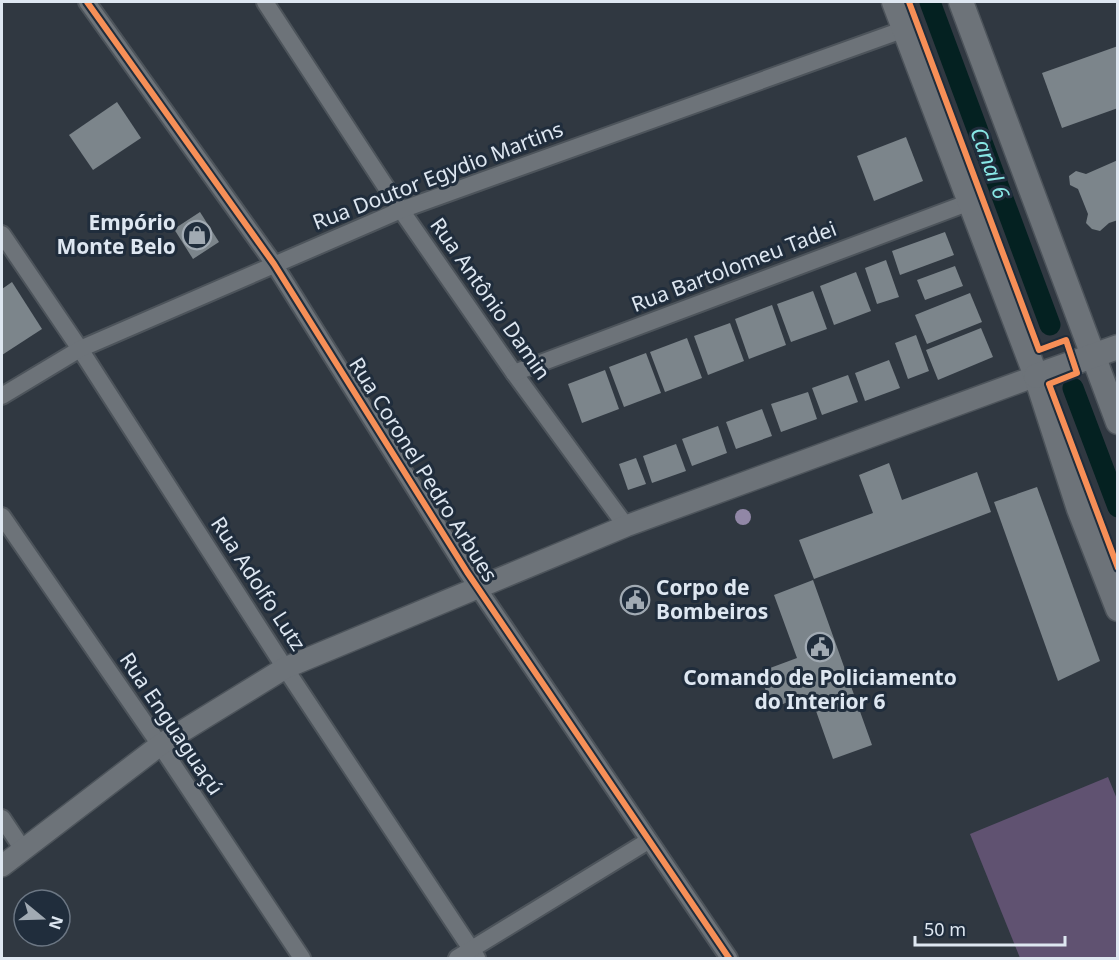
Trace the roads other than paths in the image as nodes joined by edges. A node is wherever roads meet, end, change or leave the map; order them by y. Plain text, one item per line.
1 (87, 2) edge
2 (265, 2) edge
3 (894, 2) edge
4 (961, 2) edge
5 (905, 29) junction
6 (970, 202) junction
7 (401, 210) junction
8 (2, 234) edge
9 (274, 264) junction
10 (1118, 347) edge
11 (81, 349) junction
12 (1083, 359) junction
13 (514, 373) junction
14 (1042, 374) junction
15 (2, 396) edge
16 (1118, 422) edge
17 (2, 516) edge
18 (626, 526) junction
19 (477, 587) junction
20 (1118, 609) edge
21 (285, 668) junction
22 (160, 745) junction
23 (2, 819) edge
24 (648, 841) junction
25 (22, 848) junction
26 (2, 866) edge
27 (468, 956) edge
28 (302, 958) edge
29 (729, 958) edge

1 - 9 street, Rua Coronel Pedro Arbues
2 - 7 street, Rua Antônio Damin
3 - 5 main road
4 - 12 main road
5 - 6 main road
5 - 7 street, Rua Doutor Egydio Martins
6 - 13 street, Rua Bartolomeu Tadei
6 - 14 main road
7 - 9 street, Rua Doutor Egydio Martins
7 - 13 street, Rua Antônio Damin
8 - 11 street, Rua Adolfo Lutz
9 - 11 street, Rua Doutor Egydio Martins
9 - 19 street, Rua Coronel Pedro Arbues
10 - 12 main road
11 - 15 street, Rua Doutor Egydio Martins
11 - 21 street, Rua Adolfo Lutz
12 - 14 main road
12 - 16 main road
13 - 18 street, Rua Antônio Damin
14 - 18 street
14 - 20 main road
17 - 22 street, Rua Enguaguaçú
18 - 19 street
19 - 21 street
19 - 24 street, Rua Coronel Pedro Arbues
21 - 22 street
21 - 27 street, Rua Adolfo Lutz
22 - 25 street
22 - 28 street, Rua Enguaguaçú
23 - 25 street
24 - 27 street
24 - 29 street, Rua Coronel Pedro Arbues
25 - 26 street

